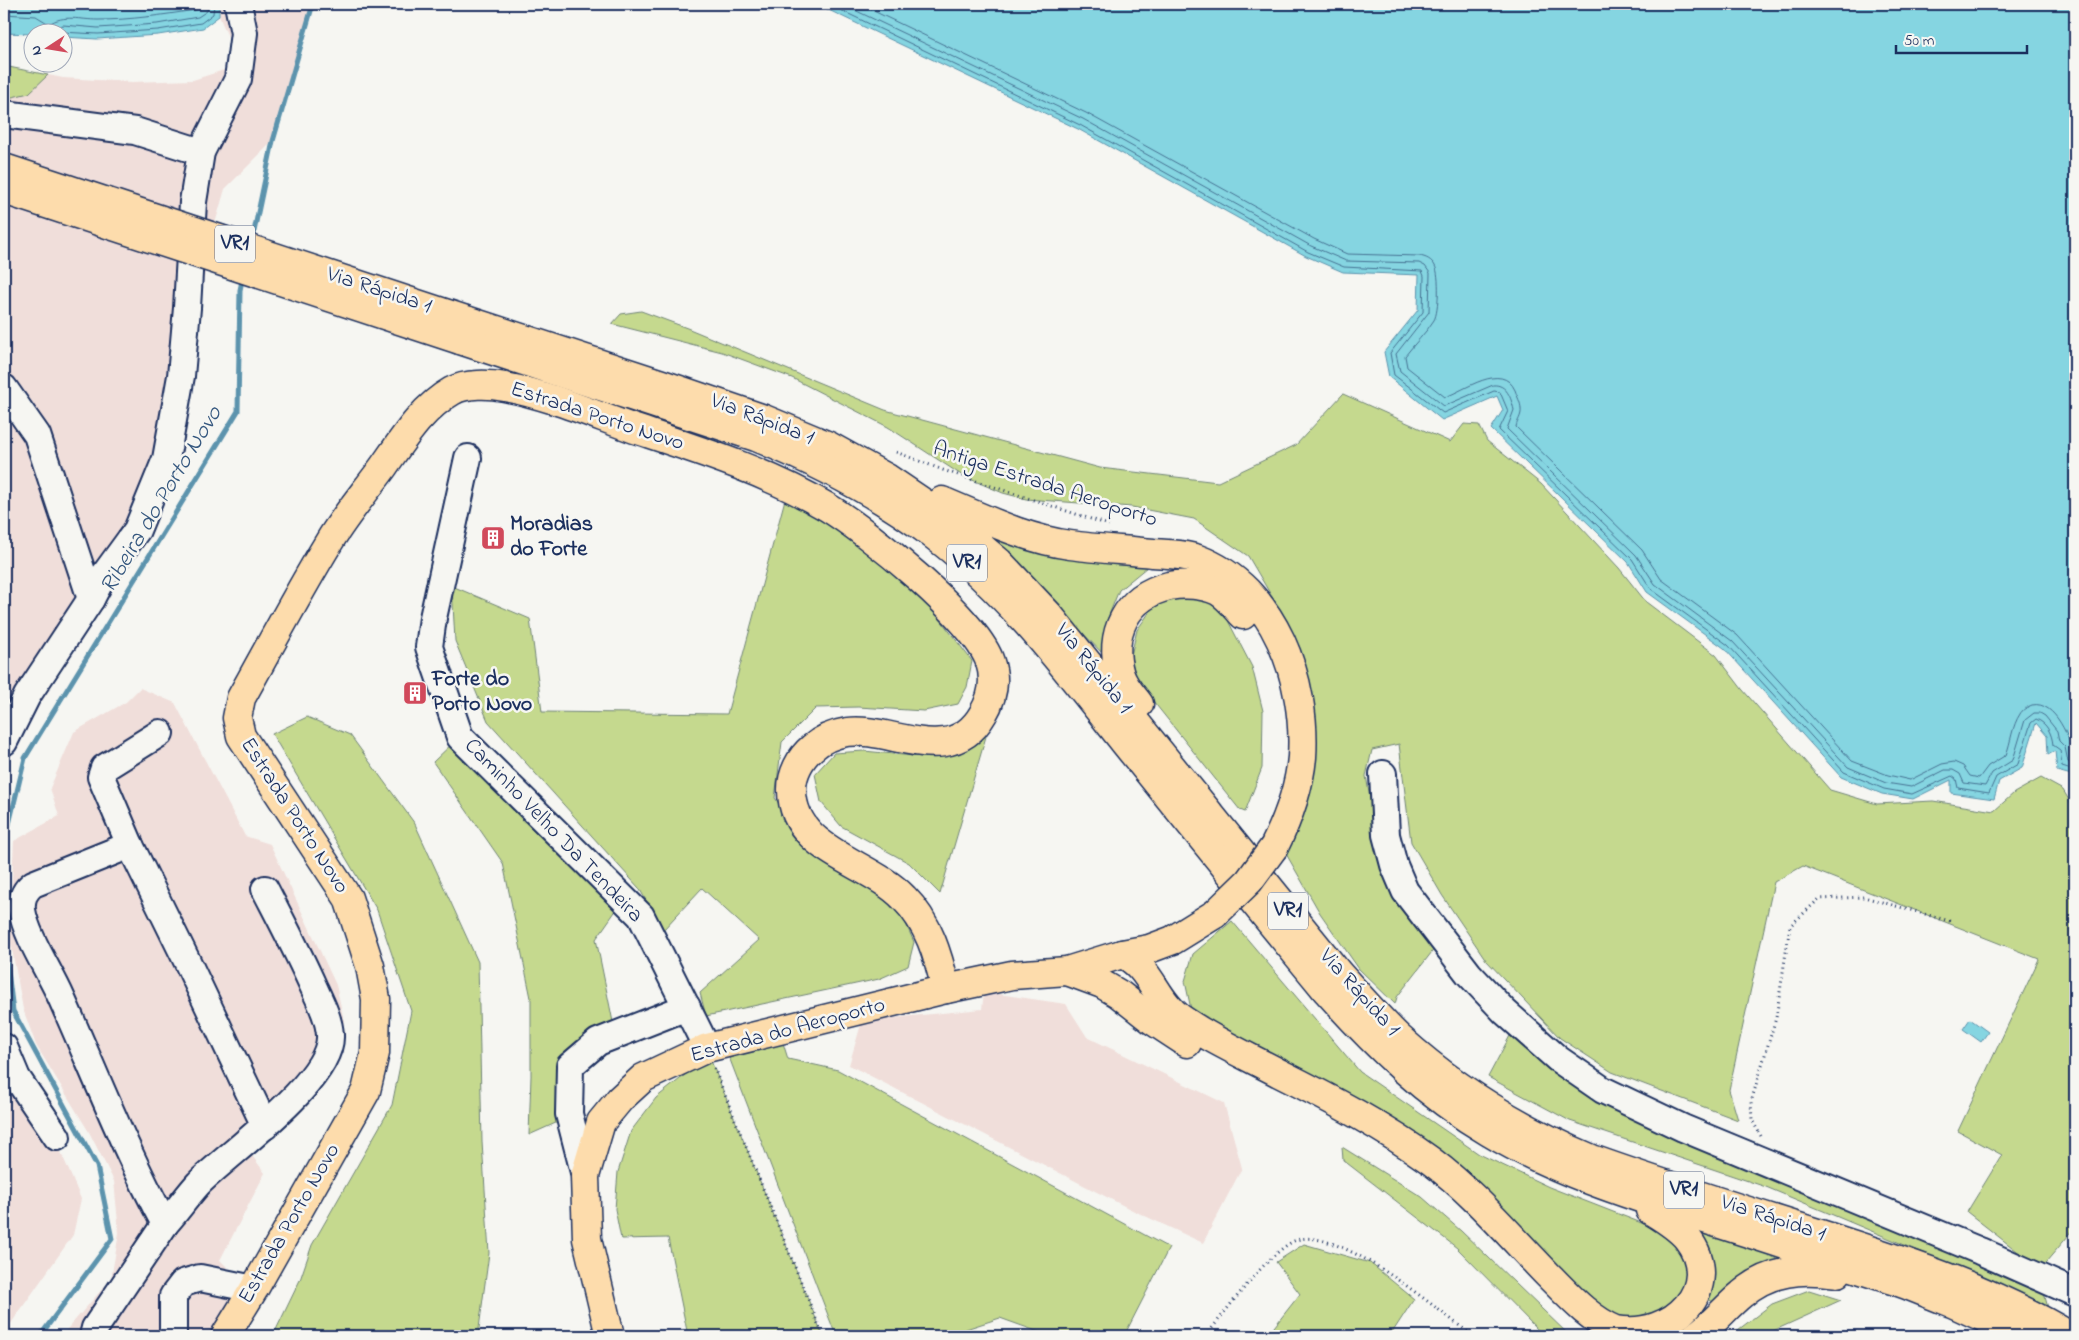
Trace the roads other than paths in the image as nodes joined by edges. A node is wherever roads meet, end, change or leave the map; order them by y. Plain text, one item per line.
1 (238, 4) edge
2 (4, 114) edge
3 (201, 152) junction
4 (4, 168) edge
5 (4, 190) edge
6 (463, 330) junction
7 (4, 388) edge
8 (468, 458) dead end
9 (887, 478) junction
10 (91, 599) junction
11 (160, 734) dead end
12 (4, 742) edge
13 (1383, 774) dead end
14 (1268, 840) junction
15 (130, 845) junction
16 (1237, 848) junction
17 (265, 889) dead end
18 (1210, 906) junction
19 (1173, 940) junction
20 (1121, 948) junction
21 (1067, 971) junction
22 (1012, 975) junction
23 (946, 989) junction
24 (1162, 1002) junction
25 (1135, 1006) junction
26 (687, 1007) junction
27 (4, 1047) edge
28 (707, 1048) junction
29 (265, 1126) junction
30 (57, 1137) dead end
31 (585, 1176) junction
32 (1619, 1192) junction
33 (166, 1224) junction
34 (1907, 1284) junction
35 (254, 1289) junction
36 (2075, 1293) edge
37 (93, 1336) edge
38 (173, 1336) edge
39 (225, 1336) edge
40 (610, 1336) edge
41 (1593, 1336) edge
42 (1696, 1336) edge
43 (2024, 1336) edge
44 (2070, 1336) edge

1 - 3 street
2 - 3 street
3 - 10 street
4 - 6 main road, Via Rápida 1 / VR1, bridge
5 - 6 main road, Via Rápida 1 / VR1, bridge
6 - 9 main road, Via Rápida 1 / VR1
6 - 32 main road, Via Rápida 1 / VR1
7 - 10 street
8 - 26 street, Caminho Velho Da Tendeira
9 - 14 main road
9 - 16 main road, Via Rápida 1 / VR1
10 - 12 street
11 - 15 street
13 - 36 street
14 - 16 main road
14 - 18 main road, bridge
15 - 29 street
15 - 33 street
16 - 44 main road, Via Rápida 1 / VR1
17 - 29 street
18 - 19 main road
18 - 20 main road
19 - 20 main road
19 - 24 main road
20 - 21 main road
20 - 22 main road
20 - 24 main road
20 - 25 main road
21 - 22 main road
21 - 25 main road
22 - 23 main road, Estrada do Aeroporto
23 - 28 main road, Estrada do Aeroporto
23 - 35 main road, Estrada Porto Novo
24 - 32 main road
25 - 41 main road
26 - 28 street, Caminho Velho Da Tendeira
26 - 31 street
27 - 30 street
28 - 31 main road, Estrada do Aeroporto
29 - 33 street
31 - 40 main road, Estrada do Aeroporto
32 - 34 main road, Via Rápida 1 / VR1
33 - 37 street
34 - 42 main road
34 - 43 main road, Via Rápida 1 / VR1
35 - 38 street
35 - 39 main road, Estrada Porto Novo

